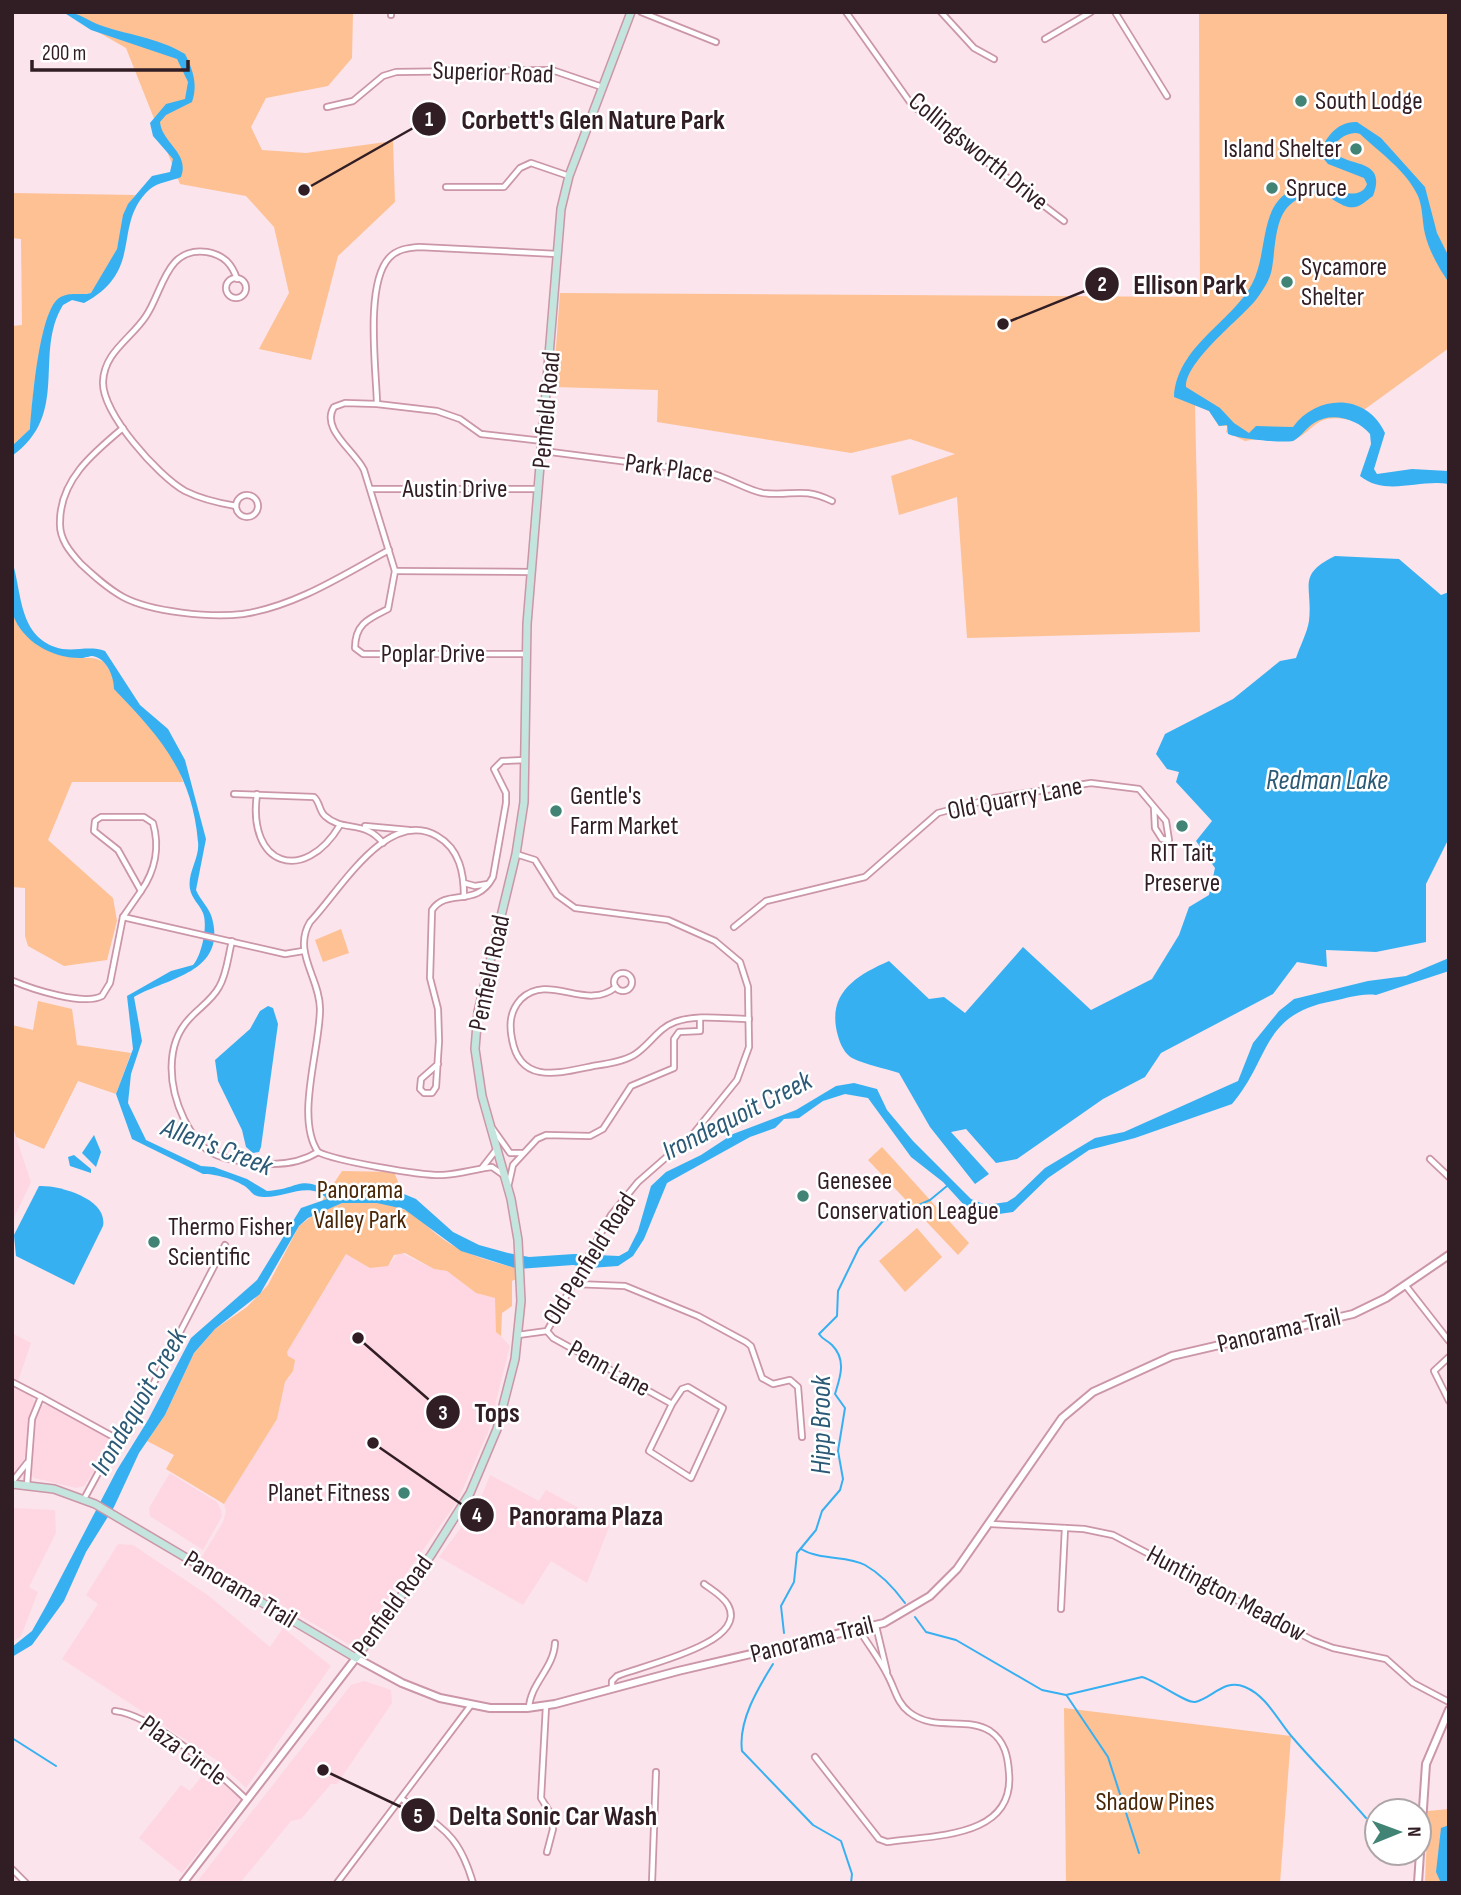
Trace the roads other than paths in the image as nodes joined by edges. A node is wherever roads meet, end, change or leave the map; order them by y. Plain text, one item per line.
1 (631, 12) edge
2 (641, 12) edge
3 (846, 12) edge
4 (942, 12) edge
5 (1091, 12) edge
6 (1115, 12) edge
7 (1045, 39) dead end
8 (716, 42) dead end
9 (994, 59) dead end
10 (602, 87) junction
11 (1167, 96) dead end
12 (327, 107) dead end
13 (569, 176) junction
14 (446, 187) dead end
15 (1064, 220) dead end
16 (558, 254) junction
17 (237, 279) junction
18 (377, 404) junction
19 (123, 428) junction
20 (544, 441) junction
21 (543, 451) junction
22 (371, 489) junction
23 (540, 489) junction
24 (832, 501) dead end
25 (236, 506) junction
26 (389, 550) junction
27 (395, 571) junction
28 (532, 572) junction
29 (525, 654) junction
30 (525, 760) junction
31 (234, 794) dead end
32 (257, 794) junction
33 (1154, 807) junction
34 (340, 825) junction
35 (361, 827) junction
36 (410, 830) junction
37 (383, 843) junction
38 (516, 854) junction
39 (464, 883) junction
40 (489, 884) junction
41 (141, 891) junction
42 (464, 897) junction
43 (123, 917) junction
44 (734, 927) dead end
45 (232, 941) junction
46 (303, 951) junction
47 (13, 981) edge
48 (616, 987) junction
49 (700, 1018) junction
50 (749, 1019) junction
51 (438, 1064) junction
52 (492, 1127) junction
53 (497, 1146) junction
54 (318, 1152) junction
55 (522, 1153) junction
56 (1430, 1159) dead end
57 (482, 1168) junction
58 (505, 1177) junction
59 (1449, 1177) edge
60 (508, 1188) junction
61 (225, 1245) dead end
62 (1449, 1255) edge
63 (575, 1284) junction
64 (1406, 1286) junction
65 (547, 1331) junction
66 (518, 1335) junction
67 (1449, 1341) edge
68 (1449, 1357) edge
69 (12, 1382) edge
70 (41, 1397) junction
71 (1449, 1401) edge
72 (672, 1404) junction
73 (802, 1437) dead end
74 (121, 1441) junction
75 (29, 1460) junction
76 (12, 1483) edge
77 (27, 1485) junction
78 (84, 1499) junction
79 (991, 1524) junction
80 (1065, 1528) junction
81 (704, 1584) dead end
82 (1061, 1609) dead end
83 (876, 1626) junction
84 (860, 1631) junction
85 (555, 1643) dead end
86 (356, 1658) junction
87 (888, 1676) junction
88 (612, 1689) junction
89 (1449, 1702) edge
90 (471, 1705) junction
91 (546, 1706) junction
92 (529, 1708) junction
93 (1449, 1710) edge
94 (114, 1711) dead end
95 (815, 1756) dead end
96 (656, 1772) dead end
97 (402, 1799) junction
98 (247, 1800) junction
99 (547, 1852) dead end
100 (12, 1869) edge
101 (26, 1883) edge
102 (183, 1883) edge
103 (337, 1883) edge
104 (473, 1883) edge
105 (652, 1883) edge
106 (1418, 1883) edge

1 - 10 main road, Penfield Road
2 - 8 street
3 - 15 street, Collingsworth Drive
4 - 9 street
5 - 7 street
6 - 11 street
10 - 12 street, Superior Road
10 - 13 main road, Penfield Road
13 - 14 street
13 - 16 main road, Penfield Road
16 - 18 street
16 - 20 main road, Penfield Road
17 - 17 street
17 - 19 street
18 - 20 street
18 - 22 street
19 - 25 street
19 - 26 street
20 - 21 main road, Penfield Road
21 - 23 main road, Penfield Road
21 - 24 street, Park Place
22 - 23 street, Austin Drive
22 - 26 street
23 - 28 main road, Penfield Road
25 - 25 street
26 - 27 street
27 - 28 street
27 - 29 street, Poplar Drive
28 - 29 main road, Penfield Road
29 - 30 main road, Penfield Road
30 - 38 main road, Penfield Road
30 - 40 street
31 - 32 street
32 - 34 street
32 - 34 street
33 - 33 street, Old Quarry Lane
33 - 44 street, Old Quarry Lane
34 - 35 street
35 - 36 street
35 - 37 street
36 - 37 street
36 - 39 street
37 - 46 street
38 - 50 street, Old Penfield Road
38 - 52 main road, Penfield Road
39 - 40 street
39 - 42 street
40 - 42 street
41 - 41 street
41 - 43 street
42 - 51 street
43 - 45 street
43 - 47 street
45 - 46 street
45 - 54 street
46 - 54 street
48 - 48 street
48 - 49 street
49 - 50 street
49 - 55 street
50 - 63 street, Old Penfield Road
51 - 51 street
52 - 53 main road, Penfield Road
52 - 55 street
53 - 57 street
53 - 58 main road, Penfield Road
54 - 57 street
55 - 60 street
56 - 59 street
57 - 58 street
58 - 60 main road, Penfield Road
60 - 66 main road, Penfield Road
61 - 74 street
62 - 64 street, Panorama Trail
63 - 65 street, Old Penfield Road
63 - 73 street
64 - 67 street
64 - 79 street, Panorama Trail
65 - 66 street, Old Penfield Road
65 - 72 street, Penn Lane
66 - 86 main road, Penfield Road
68 - 71 street
69 - 70 street
70 - 74 street
70 - 75 street
72 - 72 street, Penn Lane
74 - 78 street
75 - 76 street
75 - 77 street
76 - 77 main road, Panorama Trail
77 - 78 main road, Panorama Trail
78 - 86 main road, Panorama Trail
79 - 80 street, Huntington Meadow
79 - 83 street, Panorama Trail
80 - 82 street
80 - 89 street, Huntington Meadow
81 - 88 street
83 - 84 street, Panorama Trail
83 - 87 street
84 - 87 street
84 - 88 street, Panorama Trail
85 - 92 street
86 - 90 street, Panorama Trail
86 - 98 street, Penfield Road
87 - 95 street
88 - 91 street, Panorama Trail
90 - 92 street, Panorama Trail
90 - 97 street
91 - 92 street, Panorama Trail
91 - 99 street
93 - 106 street
94 - 98 street, Plaza Circle
96 - 105 street
97 - 103 street
97 - 104 street
98 - 102 street, Penfield Road
100 - 101 street

